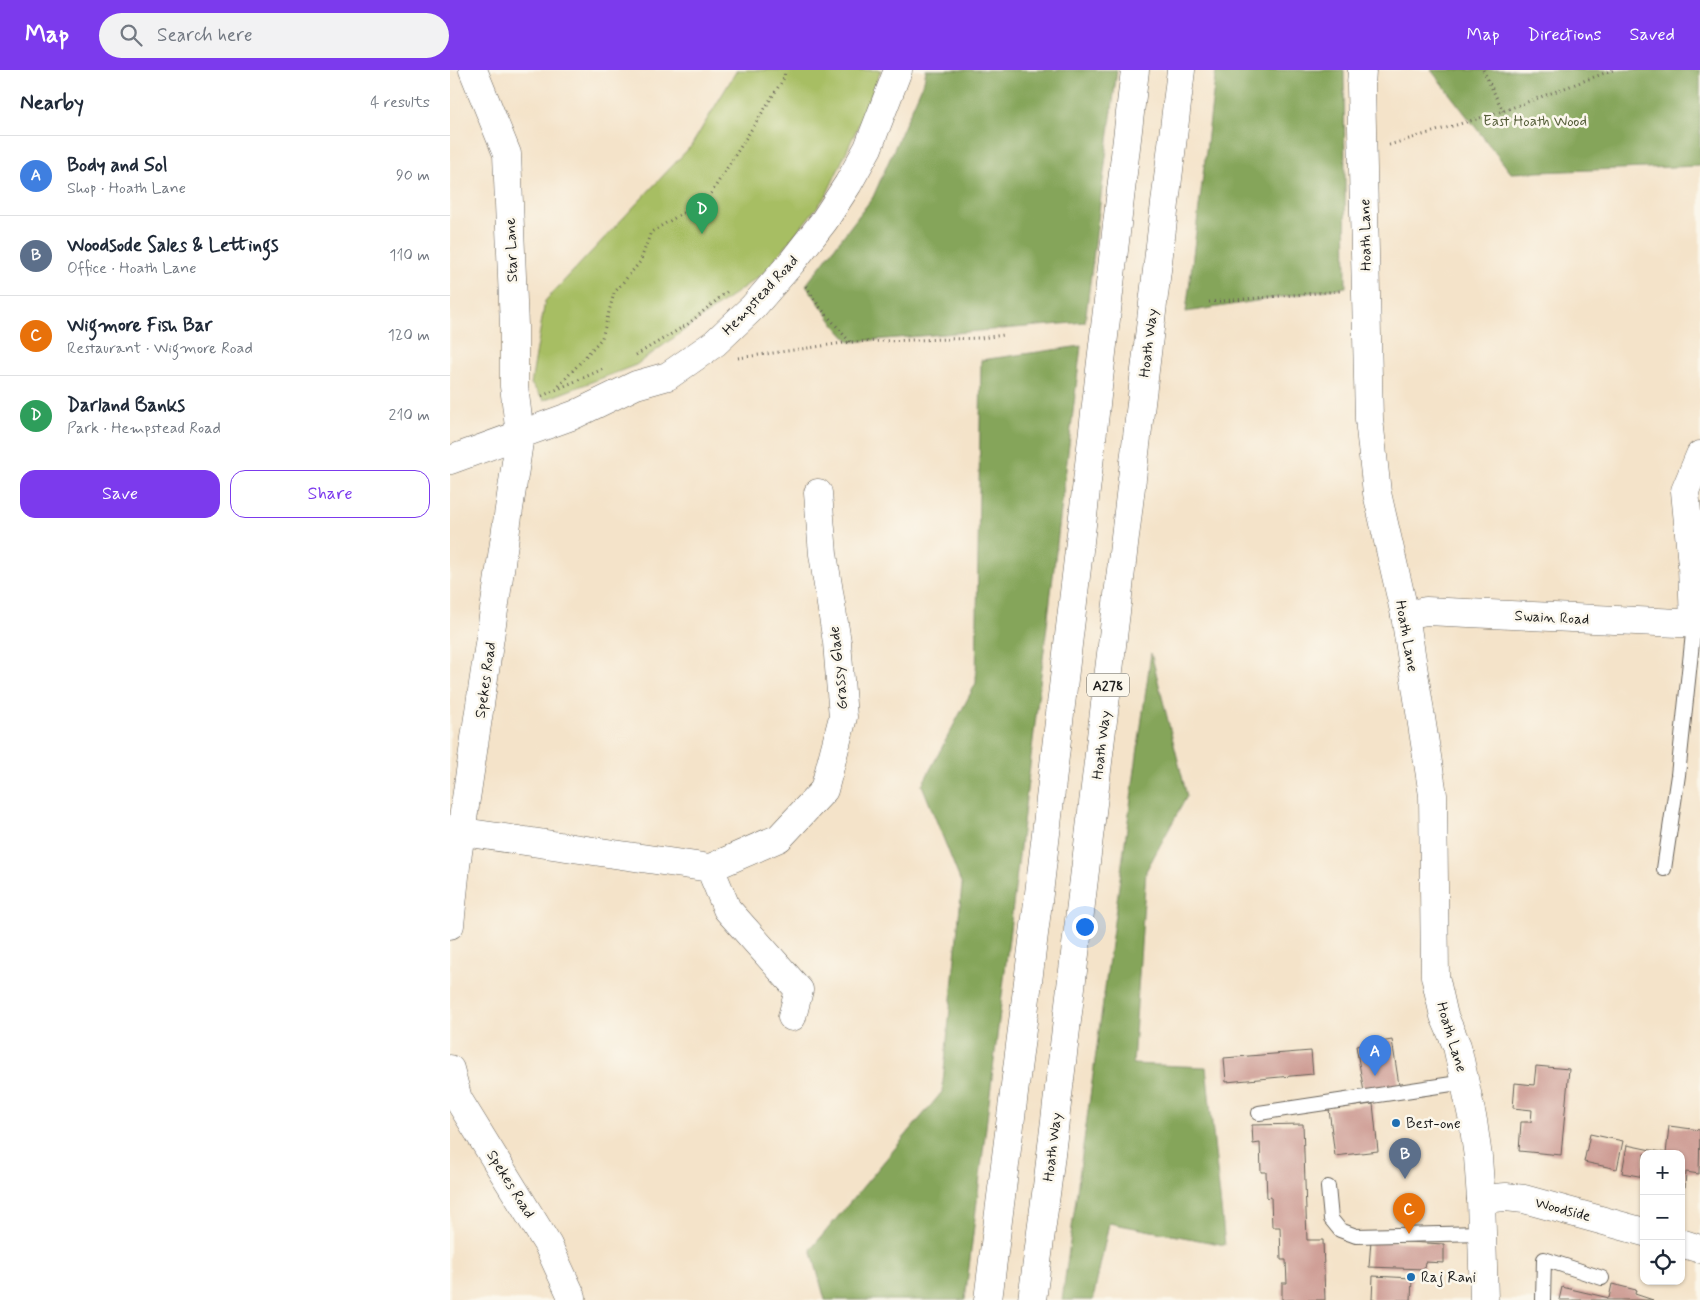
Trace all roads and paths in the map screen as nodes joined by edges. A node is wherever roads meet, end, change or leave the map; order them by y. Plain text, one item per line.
1 (473, 70) edge
2 (784, 70) edge
3 (898, 70) edge
4 (1135, 70) edge
5 (1181, 70) edge
6 (1362, 70) edge
7 (1483, 70) edge
8 (1613, 70) edge
9 (1502, 112) junction
10 (1363, 162) junction
11 (792, 262) junction
12 (730, 289) dead end
13 (1366, 290) junction
14 (1209, 302) dead end
15 (1004, 335) dead end
16 (850, 342) junction
17 (635, 356) dead end
18 (736, 358) dead end
19 (610, 366) dead end
20 (558, 387) junction
21 (574, 415) junction
22 (518, 422) junction
23 (1700, 455) edge
24 (450, 460) edge
25 (818, 493) dead end
26 (1405, 615) junction
27 (1697, 624) edge
28 (463, 832) junction
29 (710, 868) junction
30 (1664, 869) dead end
31 (450, 924) edge
32 (792, 1017) dead end
33 (450, 1068) edge
34 (1466, 1082) junction
35 (1260, 1113) dead end
36 (1328, 1187) dead end
37 (1481, 1199) junction
38 (1640, 1231) edge
39 (1482, 1233) junction
40 (1685, 1244) edge
41 (1700, 1249) edge
42 (1602, 1278) dead end
43 (571, 1300) edge
44 (988, 1300) edge
45 (1032, 1300) edge
46 (1484, 1300) edge
47 (1543, 1300) edge

1 - 22 street, Star Lane
2 - 20 path
3 - 11 street, Hempstead Road
4 - 44 street, A278
5 - 45 street, Hoath Way / A278
6 - 10 street, Hoath Lane
7 - 9 path
8 - 9 path
9 - 10 path
10 - 13 street, Hoath Lane
11 - 16 path
11 - 21 street, Hempstead Road
12 - 17 path
13 - 14 path
13 - 26 street, Hoath Lane
15 - 16 path
16 - 18 path
19 - 20 path
20 - 21 path
20 - 22 path
21 - 22 street, Hempstead Road
22 - 24 street, Hempstead Road
22 - 28 street, Spekes Road
23 - 27 street
25 - 29 street, Grassy Glade
26 - 27 street, Swain Road
26 - 34 street, Hoath Lane
27 - 30 lane
28 - 29 street
28 - 31 street, Spekes Road
29 - 32 street
33 - 43 street, Spekes Road
34 - 35 lane
34 - 37 street, Hoath Lane
36 - 39 lane
37 - 38 street, Woodside
37 - 39 street, Hoath Lane
39 - 46 street, Hoath Lane
40 - 41 street
42 - 47 lane

